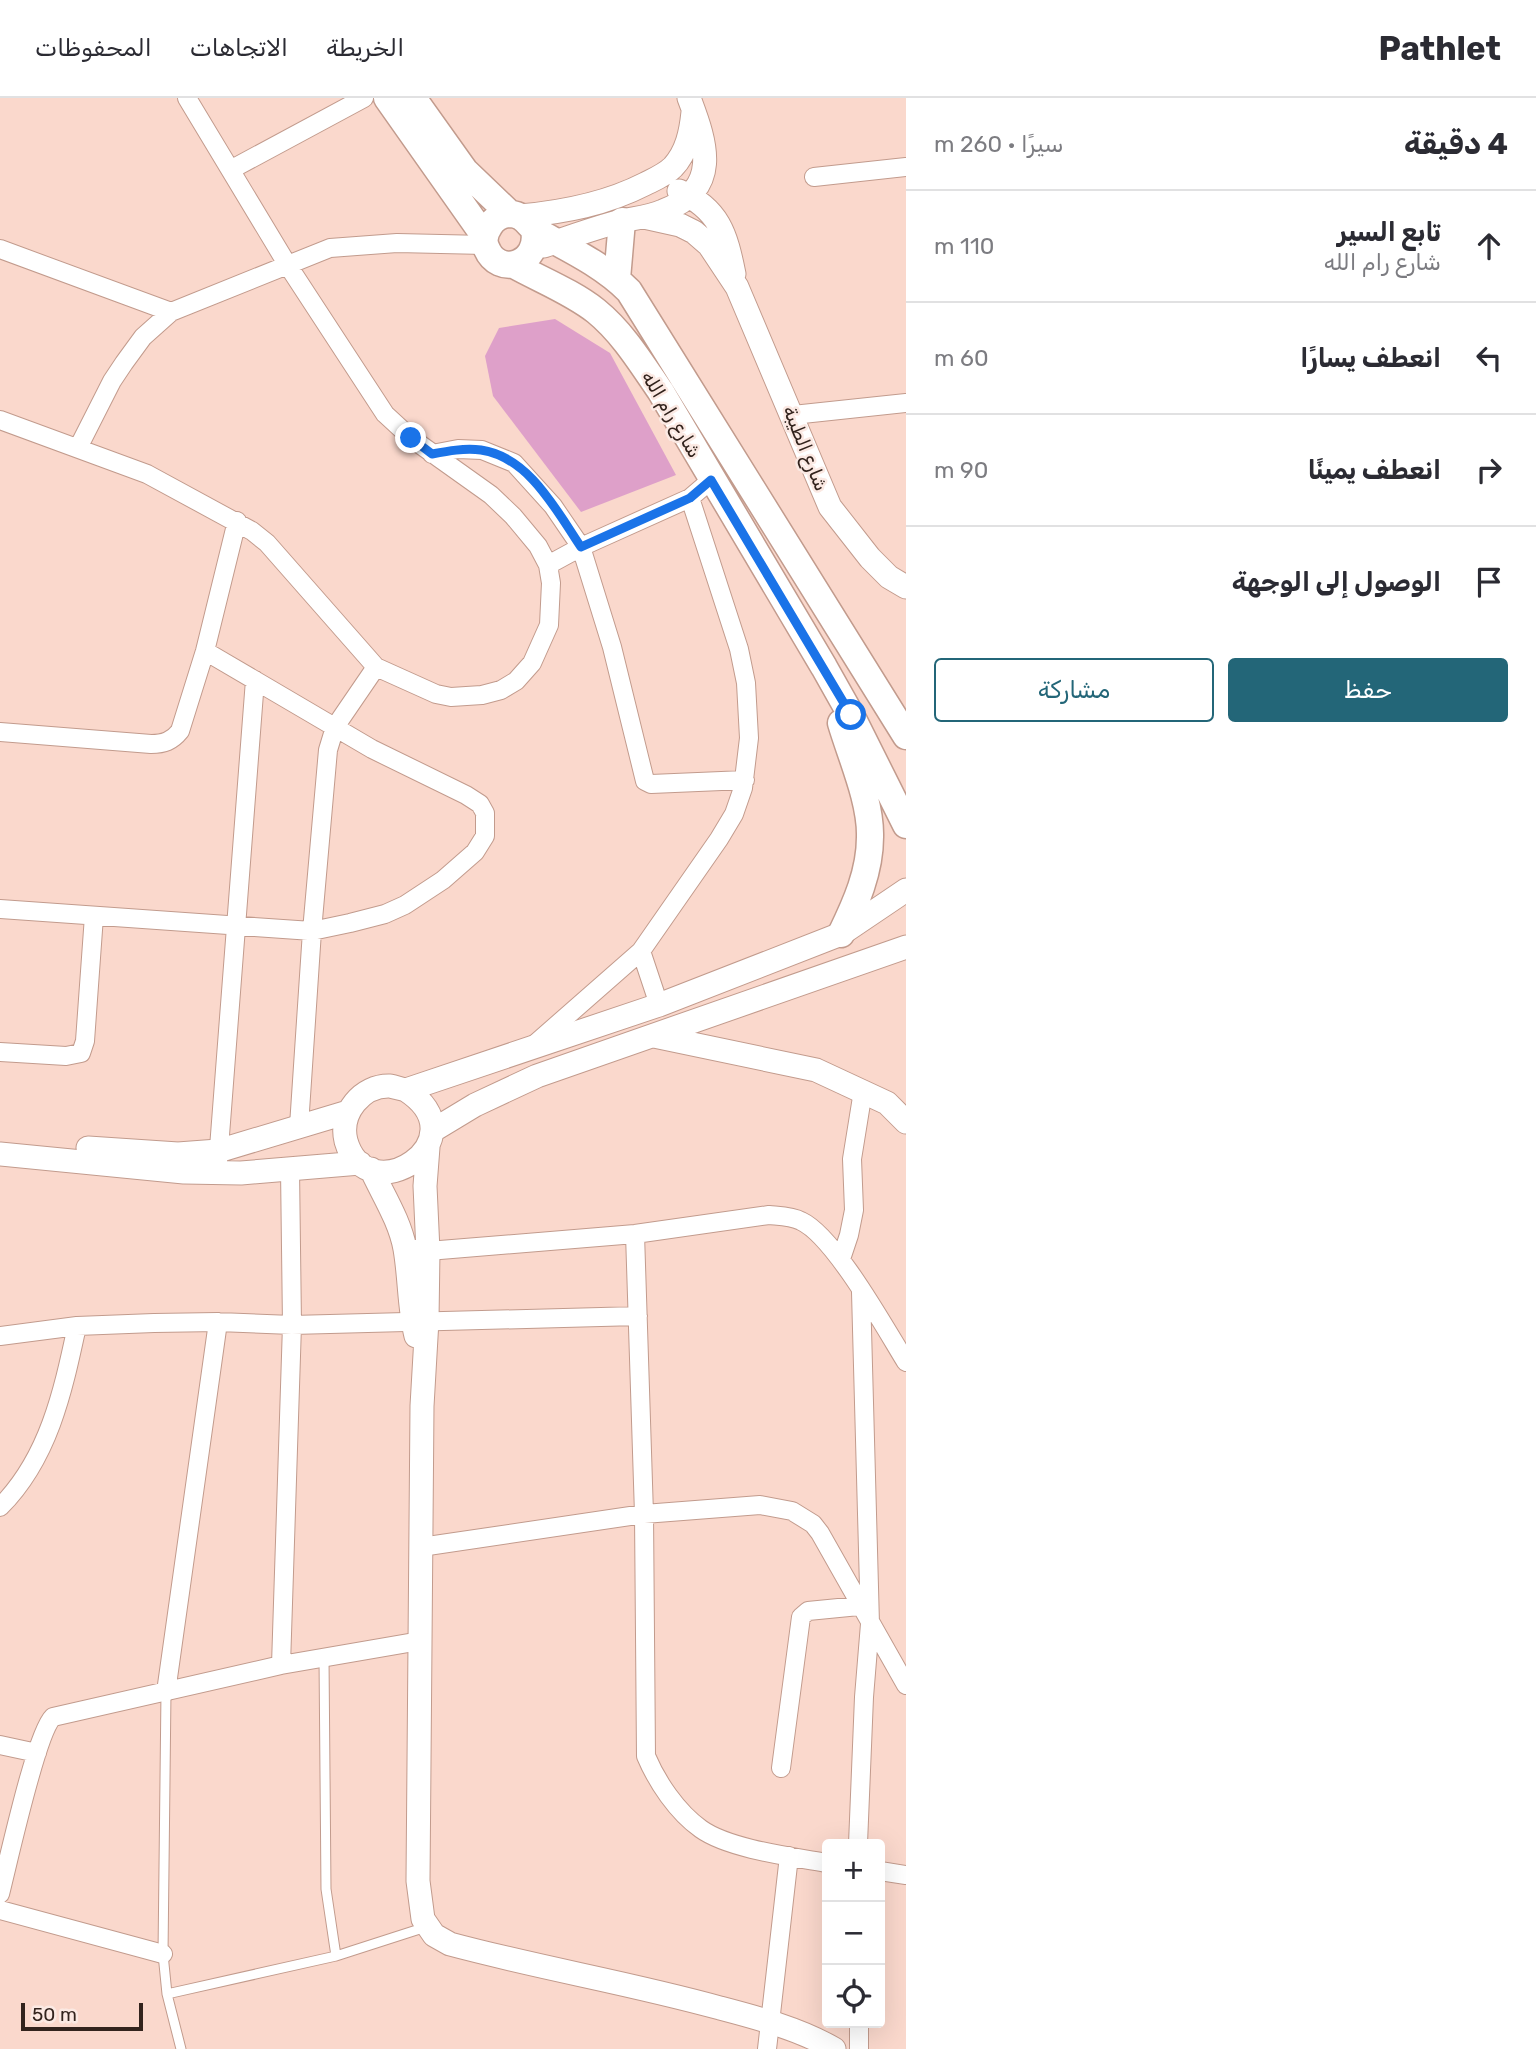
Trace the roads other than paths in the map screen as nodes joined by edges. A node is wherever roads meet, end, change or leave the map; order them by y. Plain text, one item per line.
1 (187, 98) edge
2 (365, 98) edge
3 (387, 98) edge
4 (412, 98) edge
5 (692, 104) edge
6 (906, 167) edge
7 (232, 169) junction
8 (814, 177) dead end
9 (691, 196) junction
10 (629, 211) junction
11 (528, 236) junction
12 (485, 241) junction
13 (0, 249) edge
14 (287, 264) junction
15 (617, 279) junction
16 (737, 287) junction
17 (171, 312) junction
18 (906, 403) edge
19 (793, 415) junction
20 (0, 420) edge
21 (78, 448) junction
22 (432, 454) junction
23 (711, 480) junction
24 (690, 498) junction
25 (237, 521) junction
26 (581, 547) junction
27 (548, 565) junction
28 (906, 587) edge
29 (205, 650) junction
30 (376, 667) junction
31 (824, 667) junction
32 (256, 680) junction
33 (902, 726) edge
34 (335, 727) junction
35 (0, 732) edge
36 (745, 780) junction
37 (906, 825) edge
38 (906, 890) edge
39 (0, 909) edge
40 (94, 916) junction
41 (236, 925) junction
42 (312, 931) junction
43 (841, 934) junction
44 (906, 947) edge
45 (642, 951) junction
46 (659, 1005) junction
47 (654, 1037) junction
48 (531, 1048) junction
49 (0, 1052) edge
50 (406, 1090) junction
51 (863, 1091) junction
52 (348, 1112) junction
53 (906, 1122) edge
54 (299, 1126) junction
55 (430, 1139) junction
56 (0, 1142) edge
57 (0, 1154) edge
58 (218, 1162) junction
59 (366, 1166) junction
60 (290, 1169) junction
61 (635, 1234) junction
62 (405, 1248) junction
63 (428, 1251) junction
64 (841, 1259) junction
65 (861, 1291) junction
66 (639, 1316) junction
67 (420, 1321) junction
68 (218, 1322) junction
69 (292, 1325) junction
70 (78, 1326) junction
71 (0, 1336) edge
72 (906, 1362) edge
73 (0, 1507) edge
74 (644, 1514) junction
75 (421, 1547) junction
76 (859, 1606) junction
77 (870, 1624) junction
78 (420, 1641) junction
79 (324, 1656) junction
80 (281, 1665) junction
81 (906, 1685) edge
82 (166, 1692) junction
83 (0, 1745) edge
84 (37, 1753) junction
85 (780, 1768) dead end
86 (858, 1839) edge
87 (789, 1856) junction
88 (822, 1862) edge
89 (885, 1872) edge
90 (906, 1875) edge
91 (0, 1894) edge
92 (0, 1910) edge
93 (428, 1927) junction
94 (163, 1954) junction
95 (336, 1956) junction
96 (167, 1994) junction
97 (770, 2022) junction
98 (859, 2028) edge
99 (810, 2043) edge
100 (860, 2047) edge
101 (181, 2049) edge
102 (767, 2049) edge
103 (834, 2049) edge

1 - 7 street
2 - 7 street
3 - 12 main road
4 - 11 main road, شارع رام الله
5 - 9 street
5 - 10 street
6 - 8 street
7 - 14 street
9 - 10 street
9 - 10 street
9 - 16 street, شارع الطيبة
10 - 11 street
10 - 11 street
10 - 15 main road
10 - 16 street, شارع الطيبة
11 - 12 main road
11 - 12 main road
11 - 15 main road, شارع رام الله
11 - 23 main road, شارع رام الله
12 - 14 street
13 - 17 street
14 - 17 street
14 - 22 street
15 - 33 main road, شارع رام الله
16 - 19 street, شارع الطيبة
17 - 21 street
18 - 19 street
19 - 28 street, شارع الطيبة
20 - 21 street
21 - 25 street
22 - 26 street
22 - 27 street
23 - 24 street
23 - 31 main road, شارع رام الله
24 - 26 street
24 - 36 street
25 - 29 street
25 - 30 street
26 - 27 street
26 - 36 street
27 - 30 street
29 - 32 street
29 - 35 street
30 - 34 street
31 - 37 main road, شارع رام الله
31 - 43 main road
32 - 34 street
32 - 41 street
34 - 42 street
34 - 42 street
36 - 45 street
38 - 43 street
39 - 40 street
40 - 41 street
40 - 49 street
41 - 42 street
41 - 58 street
42 - 54 street
43 - 46 street
44 - 47 street
45 - 46 street
45 - 48 street
46 - 48 street
47 - 51 street
47 - 55 street
48 - 50 street
50 - 52 street
50 - 55 street
51 - 53 street
51 - 64 street
52 - 54 street
52 - 59 street
54 - 58 street
55 - 59 street
55 - 63 street
56 - 58 street
57 - 58 street
58 - 60 street
59 - 60 street
59 - 62 street
60 - 69 street
61 - 63 street
61 - 64 street
61 - 66 street
62 - 63 street
62 - 67 street
63 - 67 street
64 - 65 street
65 - 72 street
65 - 77 street
66 - 67 street
66 - 74 street
67 - 69 street
67 - 75 street
68 - 69 street
68 - 70 street
68 - 82 street
69 - 80 street
70 - 71 street
70 - 73 street
74 - 75 street
74 - 76 street
74 - 87 street
75 - 78 street
76 - 77 street
76 - 85 street
77 - 81 street
77 - 86 street
78 - 79 street
78 - 93 street
79 - 80 street
79 - 95 lane
80 - 82 street
82 - 84 street
82 - 94 lane
83 - 84 street
84 - 91 street
87 - 88 street
87 - 97 street
89 - 90 street
92 - 94 street
93 - 95 lane
93 - 97 street
94 - 96 lane
95 - 96 lane
96 - 101 lane
97 - 99 street
97 - 102 street
98 - 100 street
99 - 103 street

